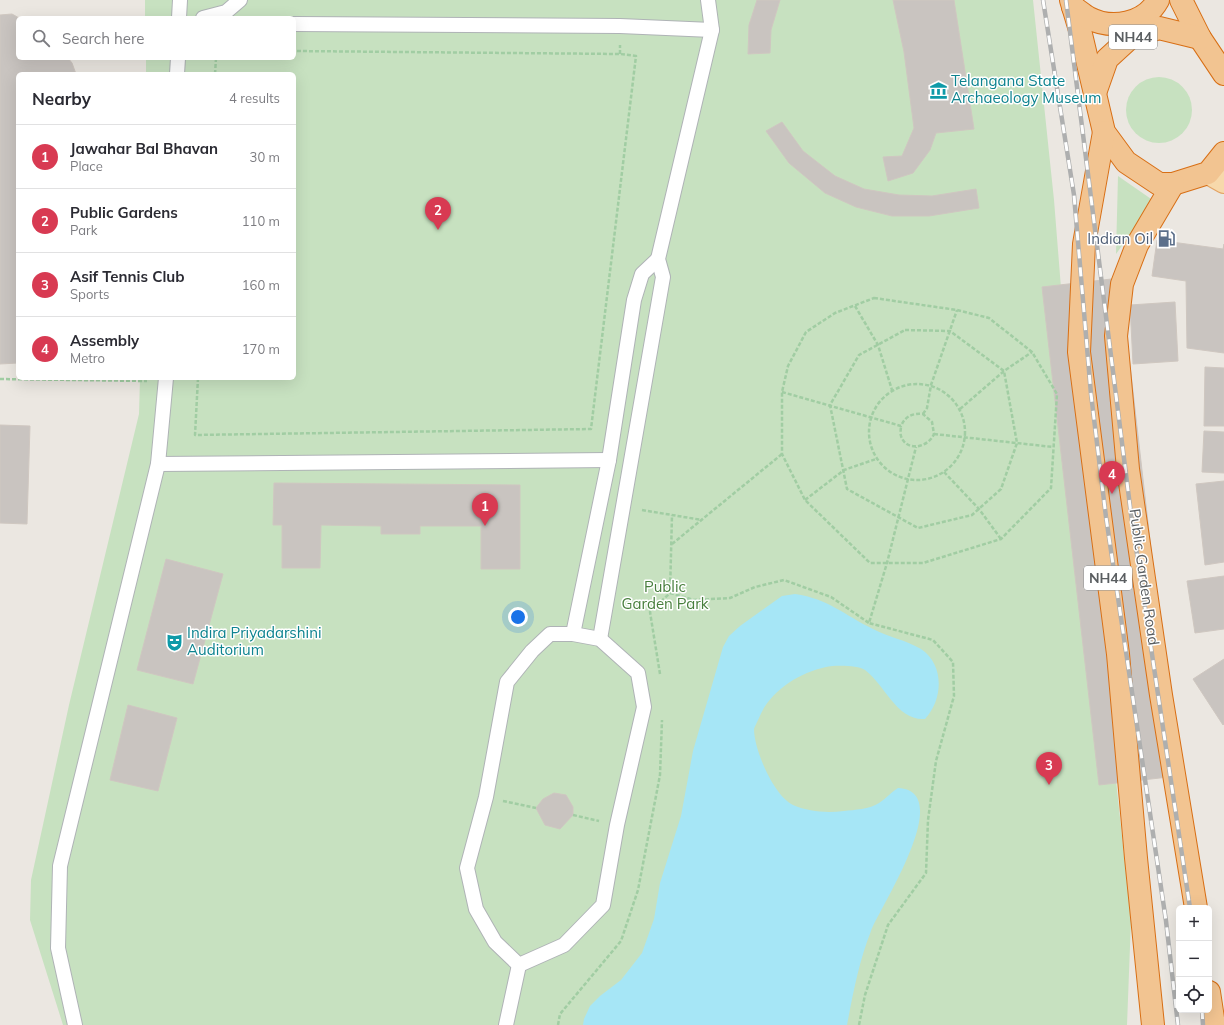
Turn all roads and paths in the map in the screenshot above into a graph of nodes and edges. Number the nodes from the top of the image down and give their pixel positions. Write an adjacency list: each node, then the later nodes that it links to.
1 (180, 0): 7 (lane)
2 (240, 0): 8 (lane)
3 (708, 0): 10 (lane)
4 (1158, 0): 6 (highway)
5 (1181, 0): 11 (highway)
6 (1072, 3): 18 (highway, NH44)
7 (179, 16)
8 (211, 16)
9 (296, 24): 10 (lane)
10 (712, 30): 23 (lane)
11 (1200, 38): 17 (highway); 18 (highway, NH44)
12 (296, 51): 33 (path)
13 (178, 60): 15 (lane)
14 (216, 60): 16 (path)
15 (177, 72)
16 (215, 72)
17 (1224, 74)
18 (1096, 92): 19 (highway, NH44)
19 (1104, 132): 22 (highway, NH44); 78 (highway, NH44)
20 (1224, 153): 21 (highway, NH44)
21 (1216, 177): 22 (highway, NH44)
22 (1173, 184): 72 (highway, Public Garden Road / NH44)
23 (658, 259): 49 (lane); 55 (lane)
24 (855, 306): 25 (path); 27 (path); 36 (path)
25 (957, 310): 26 (path); 28 (path)
26 (950, 331): 27 (path); 29 (path); 34 (path)
27 (878, 345): 35 (path); 37 (path)
28 (1032, 352): 29 (path); 46 (path)
29 (1004, 371): 38 (path); 44 (path)
30 (0, 379): 31 (path)
31 (16, 379)
32 (166, 380): 50 (lane)
33 (198, 380)
34 (931, 385): 35 (path); 38 (path); 39 (path)
35 (892, 390): 40 (path)
36 (782, 392): 37 (path); 47 (path)
37 (830, 405): 40 (path); 51 (path)
38 (960, 409): 43 (path)
39 (923, 414): 41 (path); 42 (path)
40 (870, 417): 41 (path); 48 (path)
41 (901, 426): 45 (path)
42 (934, 434): 43 (path); 45 (path)
43 (966, 437): 44 (path); 52 (path)
44 (1017, 443): 46 (path); 56 (path)
45 (916, 447): 53 (path)
46 (1053, 447): 60 (path)
47 (782, 454): 54 (path); 59 (path)
48 (876, 458): 51 (path); 53 (path)
49 (609, 460): 50 (lane); 66 (lane)
50 (158, 464): 75 (lane)
51 (844, 470): 54 (path); 58 (path)
52 (944, 472): 53 (path); 56 (path)
53 (907, 480): 58 (path)
54 (805, 500): 62 (path)
55 (622, 506): 57 (path); 67 (lane)
56 (979, 509): 58 (path); 60 (path)
57 (672, 515): 59 (path); 61 (path)
58 (899, 517): 62 (path)
59 (702, 520): 61 (path)
60 (1001, 539): 62 (path)
61 (671, 545): 63 (path)
62 (887, 563): 65 (path)
63 (670, 593): 64 (path); 65 (path)
64 (650, 612)
65 (869, 623): 77 (path)
66 (573, 634): 67 (lane); 68 (lane)
67 (600, 639): 71 (lane)
68 (486, 797): 69 (path); 73 (lane)
69 (536, 808)
70 (573, 815): 71 (path)
71 (617, 825): 73 (lane)
72 (1196, 905)
73 (519, 965): 76 (lane)
74 (1212, 1012): 79 (highway)
75 (75, 1025)
76 (506, 1025)
77 (859, 1025)
78 (1153, 1025)
79 (1214, 1025)

